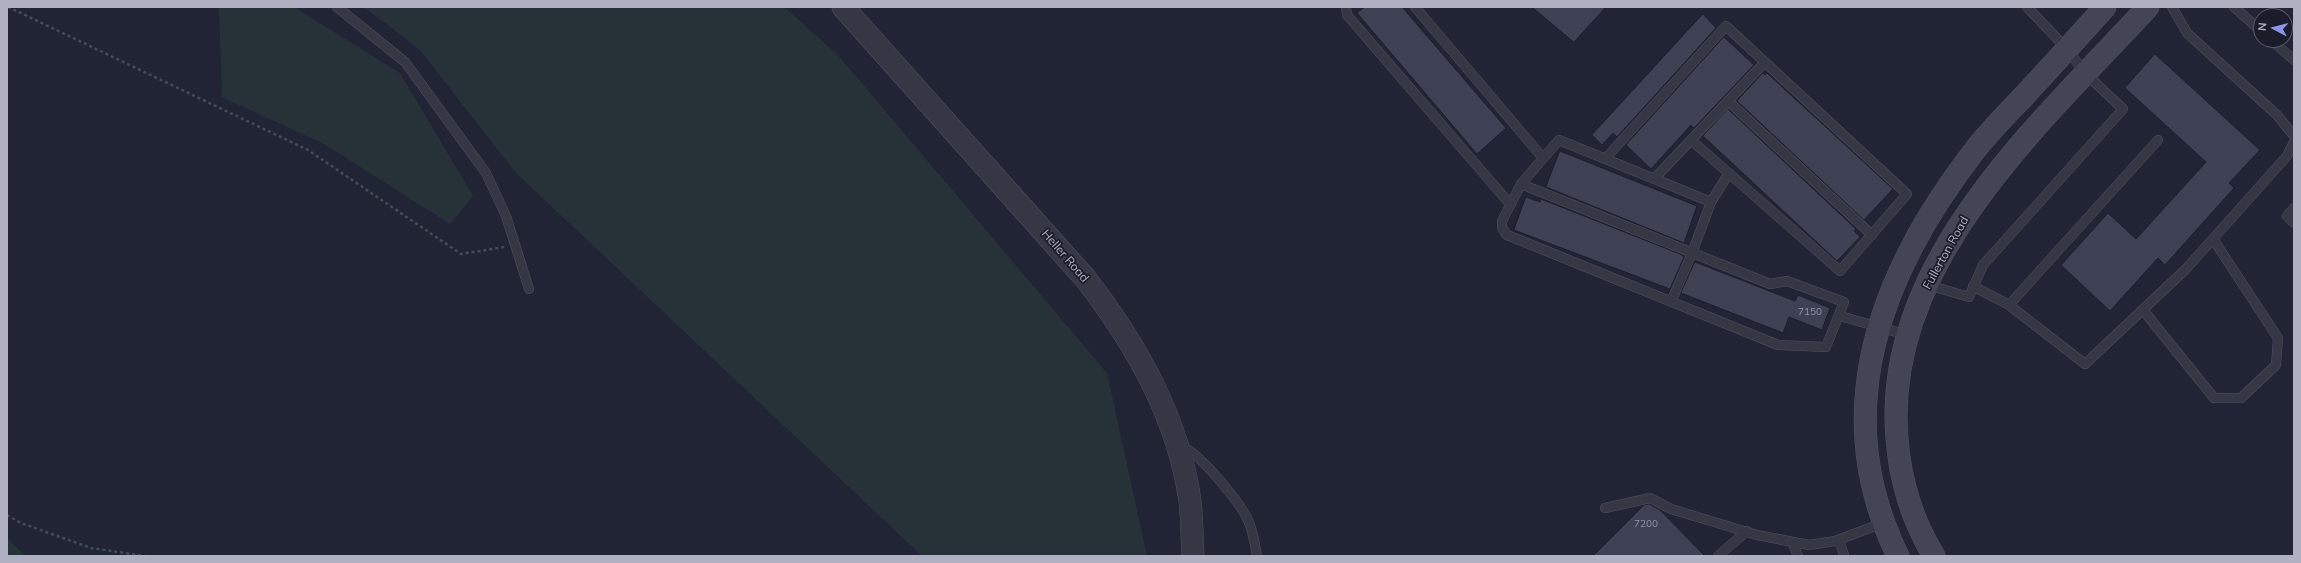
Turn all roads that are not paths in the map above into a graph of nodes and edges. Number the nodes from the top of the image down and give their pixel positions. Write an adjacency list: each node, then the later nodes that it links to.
1 (337, 7): 35 (lane)
2 (843, 7): 42 (street, Heller Road)
3 (1346, 7): 27 (lane)
4 (1415, 7): 21 (lane)
5 (2027, 7): 12 (lane)
6 (2106, 7): 12 (main road)
7 (2148, 7): 15 (main road, Fullerton Road)
8 (2172, 7): 17 (lane)
9 (2234, 7): 10 (lane)
10 (2253, 24)
11 (2280, 48): 13 (lane)
12 (2067, 49): 15 (lane); 40 (main road)
13 (2294, 60)
14 (1765, 62): 16 (lane); 22 (lane); 30 (lane)
15 (2086, 74): 33 (main road, Fullerton Road); 34 (lane)
16 (1728, 101): 18 (lane); 30 (lane)
17 (2294, 136)
18 (1691, 140): 23 (lane); 24 (lane)
19 (2158, 140): 37 (lane)
20 (2294, 142): 31 (lane)
21 (1543, 158): 22 (lane); 25 (lane)
22 (1605, 159): 24 (lane)
23 (1729, 173): 26 (lane); 30 (lane)
24 (1654, 179): 26 (lane)
25 (1520, 184): 27 (lane); 32 (lane)
26 (1711, 202): 32 (lane)
27 (1510, 204): 36 (lane)
28 (2294, 208): 29 (lane)
29 (2294, 223)
30 (1872, 235)
31 (2213, 239): 38 (lane); 38 (lane)
32 (1692, 253): 36 (lane); 39 (lane)
33 (1928, 285): 34 (lane); 41 (main road, Fullerton Road)
34 (1973, 286): 37 (lane)
35 (529, 289)
36 (1671, 302): 39 (lane)
37 (2009, 305): 38 (lane)
38 (2142, 310)
39 (1840, 316): 40 (lane)
40 (1878, 327): 41 (lane); 44 (main road)
41 (1907, 335): 54 (main road, Fullerton Road)
42 (1178, 446): 49 (street, Heller Road); 50 (lane)
43 (1605, 508): 45 (lane)
44 (1883, 523): 46 (lane); 53 (main road)
45 (1747, 532): 47 (lane); 51 (lane)
46 (1839, 540): 47 (lane); 48 (lane)
47 (1792, 542): 52 (lane)
48 (1844, 555)
49 (1193, 556)
50 (1257, 556)
51 (1718, 556)
52 (1798, 556)
53 (1898, 556)
54 (1934, 556)

